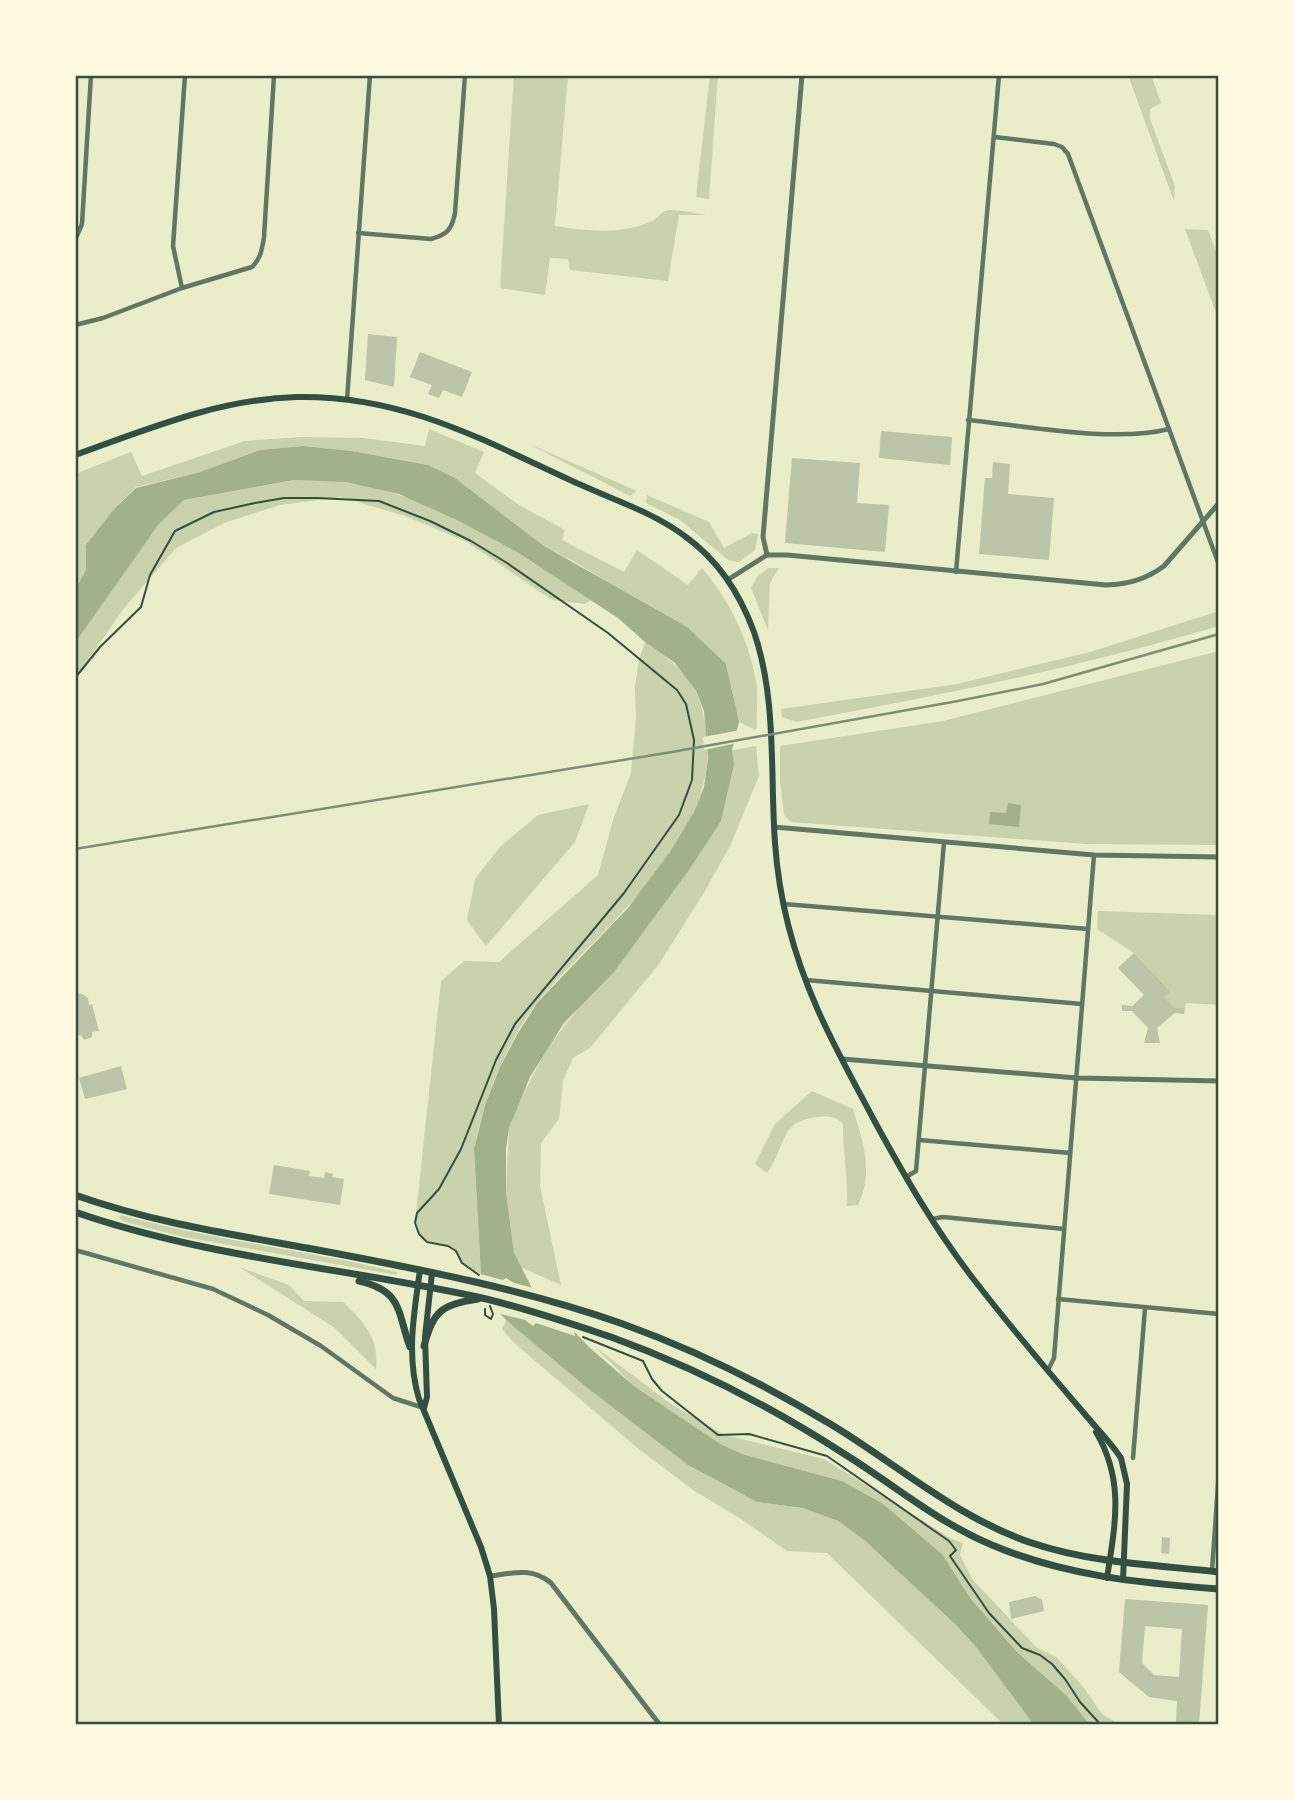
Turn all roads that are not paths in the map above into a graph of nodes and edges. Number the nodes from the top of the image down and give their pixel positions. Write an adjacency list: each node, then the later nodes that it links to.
1 (91, 75): 10 (street)
2 (185, 75): 11 (street)
3 (274, 75): 11 (street)
4 (370, 75): 9 (street)
5 (464, 75): 9 (street)
6 (802, 75): 19 (street)
7 (999, 75): 8 (street)
8 (995, 137): 14 (street); 15 (street)
9 (358, 233): 13 (street)
10 (75, 240)
11 (182, 288): 12 (street)
12 (75, 325)
13 (347, 400): 16 (main road); 22 (main road)
14 (968, 420): 15 (street); 21 (street)
15 (1170, 429): 18 (street)
16 (75, 455)
17 (1219, 503): 18 (street)
18 (1203, 521): 20 (street); 21 (street)
19 (767, 555): 21 (street); 22 (street)
20 (1219, 565)
21 (956, 572)
22 (729, 579): 23 (main road)
23 (774, 827): 24 (street); 27 (main road)
24 (944, 842): 25 (street); 28 (street)
25 (1094, 855): 26 (street); 29 (street)
26 (1219, 857)
27 (783, 904): 28 (street); 30 (main road)
28 (938, 916): 29 (street); 31 (street)
29 (1088, 929): 32 (street)
30 (805, 980): 31 (street); 33 (main road)
31 (932, 991): 32 (street); 34 (street)
32 (1082, 1004): 35 (street)
33 (842, 1059): 34 (street); 39 (main road)
34 (925, 1064): 35 (street); 37 (street)
35 (1077, 1078): 36 (street); 38 (street)
36 (1219, 1081)
37 (919, 1140): 38 (street); 39 (street)
38 (1070, 1153): 43 (street)
39 (905, 1177): 42 (main road)
40 (75, 1195): 45 (main road)
41 (75, 1212): 46 (main road)
42 (931, 1219): 43 (street); 56 (main road)
43 (1064, 1229): 51 (street)
44 (75, 1250): 57 (street)
45 (420, 1270): 47 (main road); 48 (main road)
46 (339, 1273): 48 (main road); 55 (main road)
47 (432, 1273): 49 (main road); 61 (main road)
48 (418, 1287): 49 (main road); 55 (main road)
49 (429, 1288): 50 (main road); 54 (main road)
50 (484, 1298): 54 (main road); 65 (main road)
51 (1058, 1299): 52 (street); 56 (street)
52 (1145, 1308): 53 (street); 59 (street)
53 (1219, 1314)
54 (424, 1346): 57 (main road)
55 (410, 1348): 57 (main road)
56 (1048, 1370): 58 (main road)
57 (424, 1408): 64 (main road)
58 (1086, 1416): 61 (main road); 62 (main road)
59 (1133, 1458)
60 (1219, 1471): 63 (street)
61 (1110, 1560): 62 (main road); 65 (main road)
62 (1124, 1562): 63 (main road); 66 (main road)
63 (1215, 1571)
64 (490, 1576): 68 (main road); 69 (street)
65 (1107, 1578): 66 (main road)
66 (1123, 1580): 67 (main road)
67 (1219, 1589)
68 (499, 1725)
69 (660, 1725)

